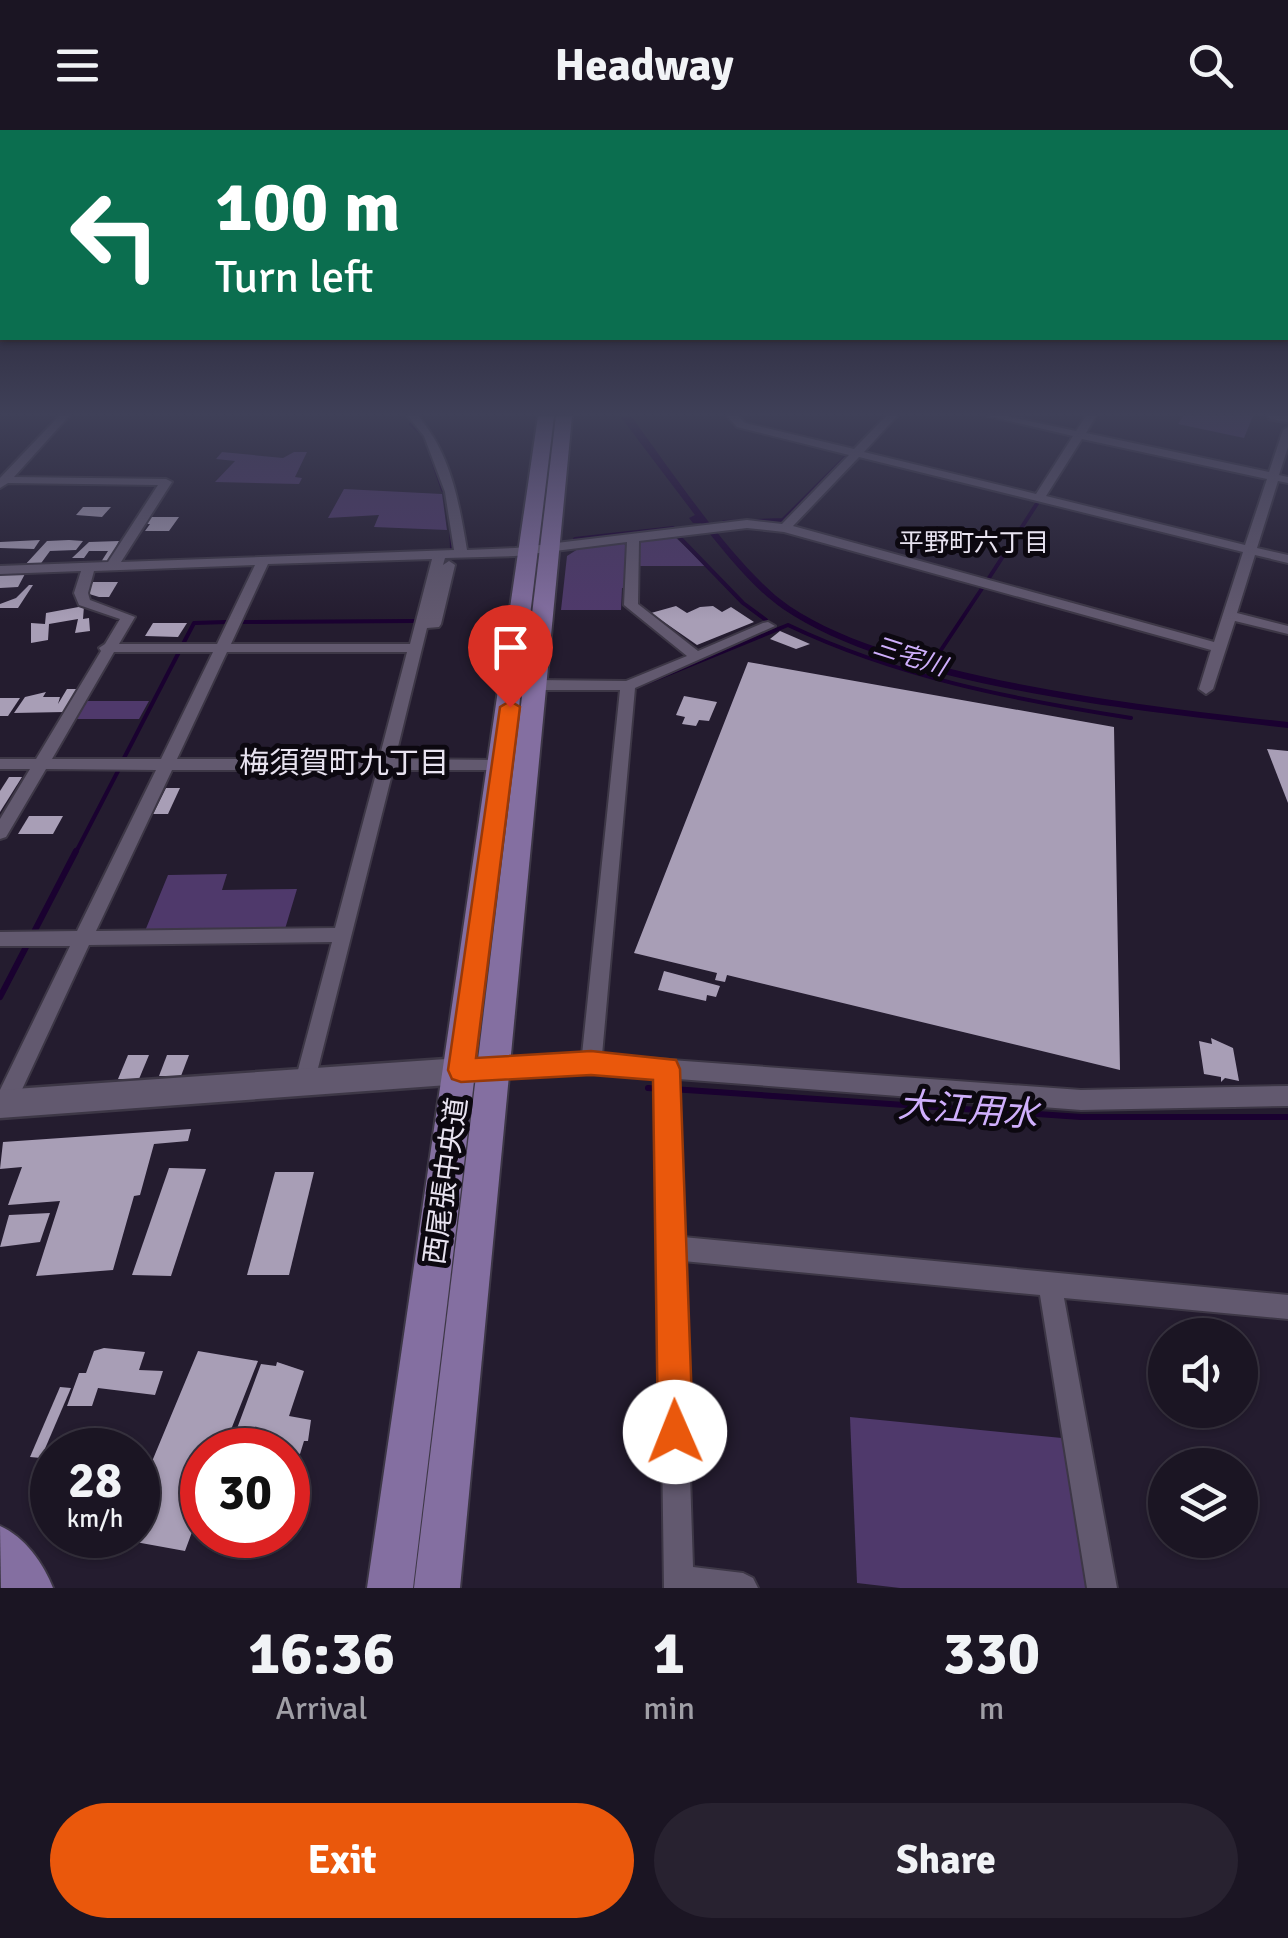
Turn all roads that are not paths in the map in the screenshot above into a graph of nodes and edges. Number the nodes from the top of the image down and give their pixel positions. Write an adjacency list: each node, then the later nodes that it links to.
1 (165, 484): 17 (street)
2 (448, 484): 14 (street)
3 (544, 484): 12 (main road, 西尾張中央道)
4 (553, 484): 12 (main road, 西尾張中央道)
5 (827, 484): 10 (street)
6 (982, 484): 9 (street)
7 (1049, 484): 9 (street)
8 (1271, 484): 13 (street)
9 (1040, 498): 13 (street)
10 (785, 528): 11 (street); 26 (street)
11 (633, 538): 12 (street); 27 (street)
12 (542, 549): 14 (street); 28 (main road, 西尾張中央道); 34 (main road, 西尾張中央道)
13 (1250, 549): 15 (street); 20 (street)
14 (450, 555): 16 (street); 25 (street)
15 (1288, 558)
16 (262, 564): 17 (street); 24 (street)
17 (111, 566): 18 (street)
18 (89, 567): 19 (street); 23 (street)
19 (0, 570)
20 (1229, 615): 22 (street); 26 (street)
21 (768, 626): 27 (street)
22 (1288, 630)
23 (106, 648): 24 (street); 35 (street)
24 (222, 648): 25 (street); 32 (street)
25 (415, 648): 33 (street)
26 (1218, 648): 30 (street)
27 (696, 655): 29 (street)
28 (536, 685): 29 (street); 41 (main road, 西尾張中央道)
29 (628, 686): 40 (street)
30 (1206, 689)
31 (0, 764): 35 (street)
32 (166, 765): 33 (street); 35 (street); 38 (street)
33 (386, 765): 34 (street); 37 (street)
34 (502, 765): 41 (main road, 西尾張中央道)
35 (41, 766): 36 (street)
36 (0, 833)
37 (343, 935): 38 (street); 43 (street)
38 (84, 938): 39 (street); 45 (street)
39 (0, 939)
40 (591, 1063): 41 (street); 42 (street)
41 (476, 1070): 43 (street); 52 (main road, 西尾張中央道); 53 (main road, 西尾張中央道)
42 (667, 1082): 44 (street); 46 (street)
43 (305, 1085): 45 (street)
44 (1288, 1096)
45 (2, 1104)
46 (671, 1248): 47 (street); 50 (street)
47 (1050, 1285): 48 (street); 55 (street)
48 (1288, 1307)
49 (0, 1550): 51 (main road)
50 (679, 1584): 54 (street)
51 (30, 1588)
52 (390, 1588)
53 (437, 1588)
54 (744, 1588)
55 (1102, 1588)

